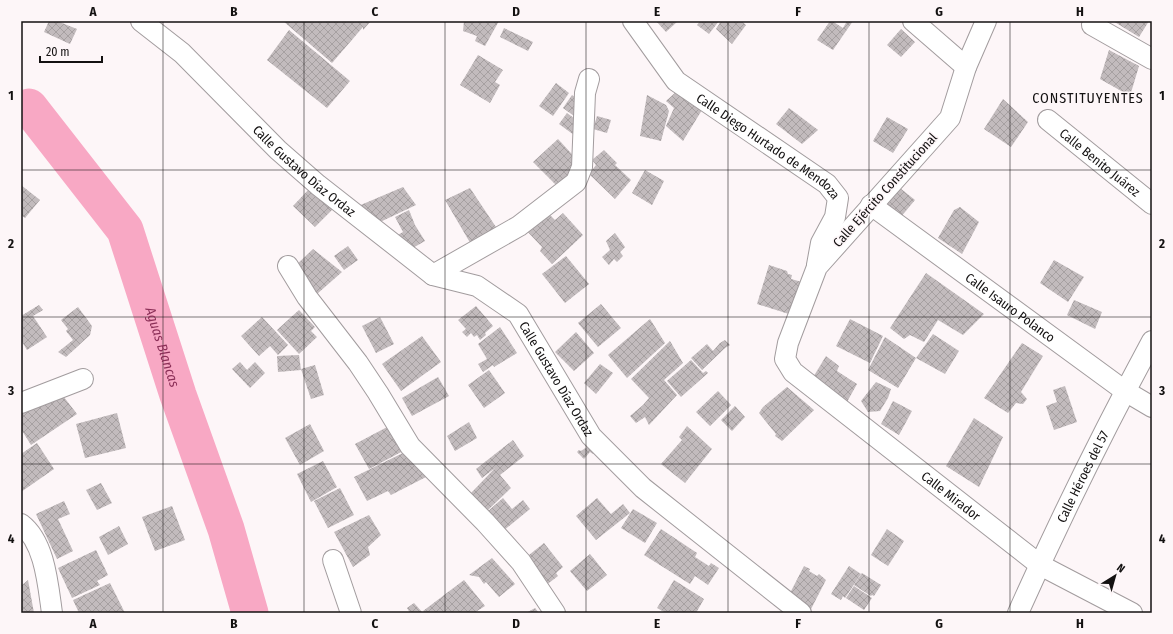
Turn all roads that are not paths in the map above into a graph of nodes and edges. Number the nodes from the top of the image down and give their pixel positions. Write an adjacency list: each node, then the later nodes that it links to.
1 (142, 21): 14 (street, Calle Gustavo Díaz Ordaz)
2 (633, 21): 13 (street, Calle Diego Hurtado de Mendoza)
3 (913, 21): 7 (street)
4 (986, 21): 7 (street, Calle Ejército Constitucional)
5 (1092, 25): 6 (street)
6 (1152, 59)
7 (966, 67): 11 (street, Calle Ejército Constitucional)
8 (589, 79): 14 (street)
9 (1048, 120): 10 (street, Calle Benito Juárez)
10 (1152, 204)
11 (871, 205): 13 (street, Calle Ejército Constitucional); 18 (street, Calle Isauro Polanco)
12 (288, 266): 26 (street)
13 (817, 266): 16 (street, Calle Ejército Constitucional)
14 (433, 275): 27 (street, Calle Gustavo Díaz Ordaz)
15 (1152, 341): 18 (street, Calle Héroes del 57)
16 (785, 359): 23 (street, Calle Mirador)
17 (83, 379): 19 (street)
18 (1125, 391): 20 (street, Calle Isauro Polanco); 23 (street, Calle Héroes del 57)
19 (21, 403)
20 (1152, 407)
21 (21, 524): 24 (street)
22 (333, 560): 25 (street)
23 (1040, 565): 28 (street, Calle Héroes del 57); 29 (street, Calle Mirador)
24 (52, 613)
25 (351, 613)
26 (555, 613)
27 (801, 613)
28 (1018, 613)
29 (1132, 613)

